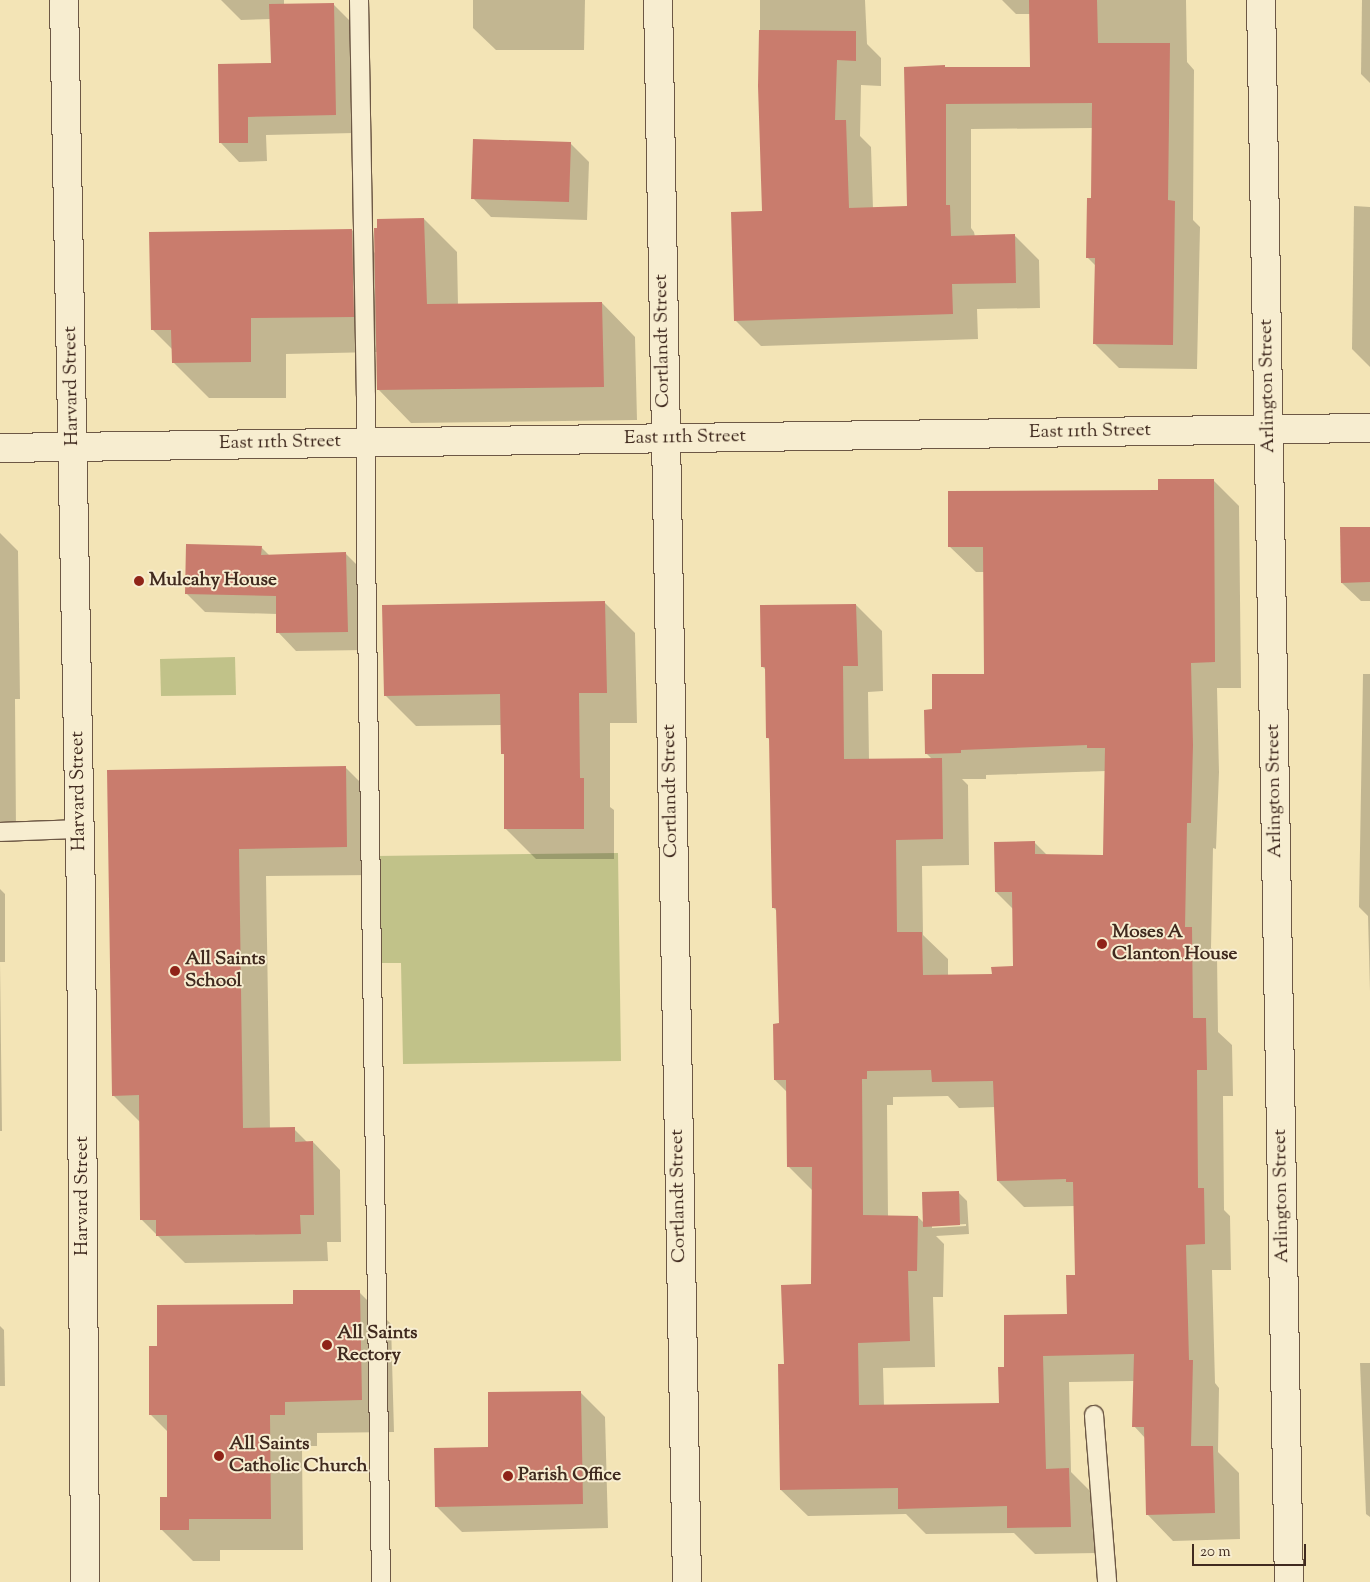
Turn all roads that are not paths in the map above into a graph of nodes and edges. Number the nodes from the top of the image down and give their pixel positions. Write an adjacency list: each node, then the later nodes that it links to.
1 (64, 0): 9 (street, Harvard Street)
2 (359, 0): 8 (lane)
3 (658, 0): 7 (street, Cortlandt Street)
4 (1261, 0): 6 (street, Arlington Street)
5 (1370, 428): 6 (street, East 11th Street)
6 (1269, 430): 7 (street, East 11th Street); 18 (street, Arlington Street)
7 (665, 438): 8 (street, East 11th Street); 16 (street, Cortlandt Street)
8 (367, 442): 9 (street, East 11th Street); 15 (lane)
9 (73, 445): 10 (street, East 11th Street); 11 (street, Harvard Street)
10 (0, 448)
11 (80, 829): 12 (lane); 14 (street, Harvard Street)
12 (0, 832)
13 (1094, 1416): 17 (lane)
14 (85, 1582)
15 (381, 1582)
16 (687, 1582)
17 (1107, 1582)
18 (1289, 1582)

